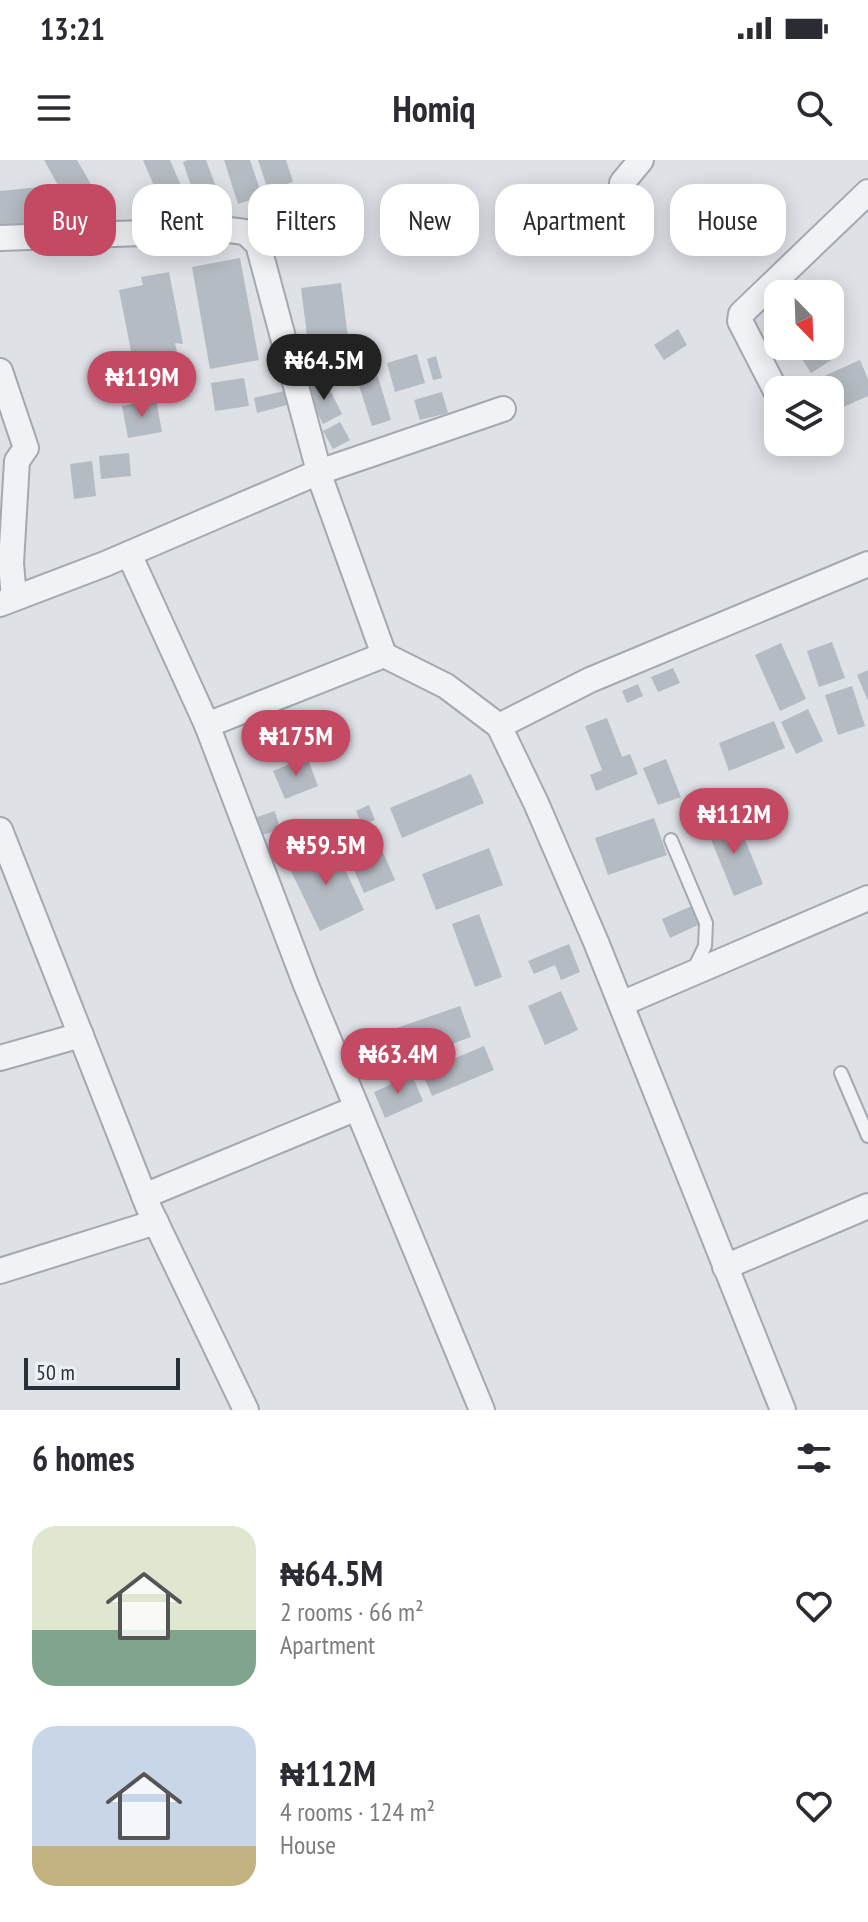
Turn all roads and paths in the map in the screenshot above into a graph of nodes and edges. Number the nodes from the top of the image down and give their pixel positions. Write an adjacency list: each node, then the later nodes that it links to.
1 (641, 160): 2 (street)
2 (622, 183)
3 (868, 192): 6 (street)
4 (0, 238): 8 (street)
5 (0, 371): 11 (street)
6 (768, 376)
7 (503, 409): 8 (street)
8 (319, 472): 9 (street); 12 (street)
9 (129, 554): 11 (street); 13 (street)
10 (868, 564): 14 (street)
11 (7, 601)
12 (384, 655): 13 (street); 14 (street)
13 (207, 725): 23 (street)
14 (499, 726): 19 (street)
15 (0, 830): 20 (street)
16 (671, 840): 18 (lane)
17 (868, 898): 18 (street)
18 (691, 975): 19 (street)
19 (621, 1004): 28 (street)
20 (81, 1035): 21 (street); 25 (street)
21 (0, 1058)
22 (841, 1073): 24 (lane)
23 (357, 1108): 25 (street); 31 (street)
24 (868, 1136)
25 (144, 1196): 27 (street)
26 (868, 1206): 28 (street)
27 (156, 1222): 29 (street); 30 (street)
28 (725, 1267): 32 (street)
29 (0, 1271)
30 (246, 1410)
31 (482, 1410)
32 (783, 1410)

